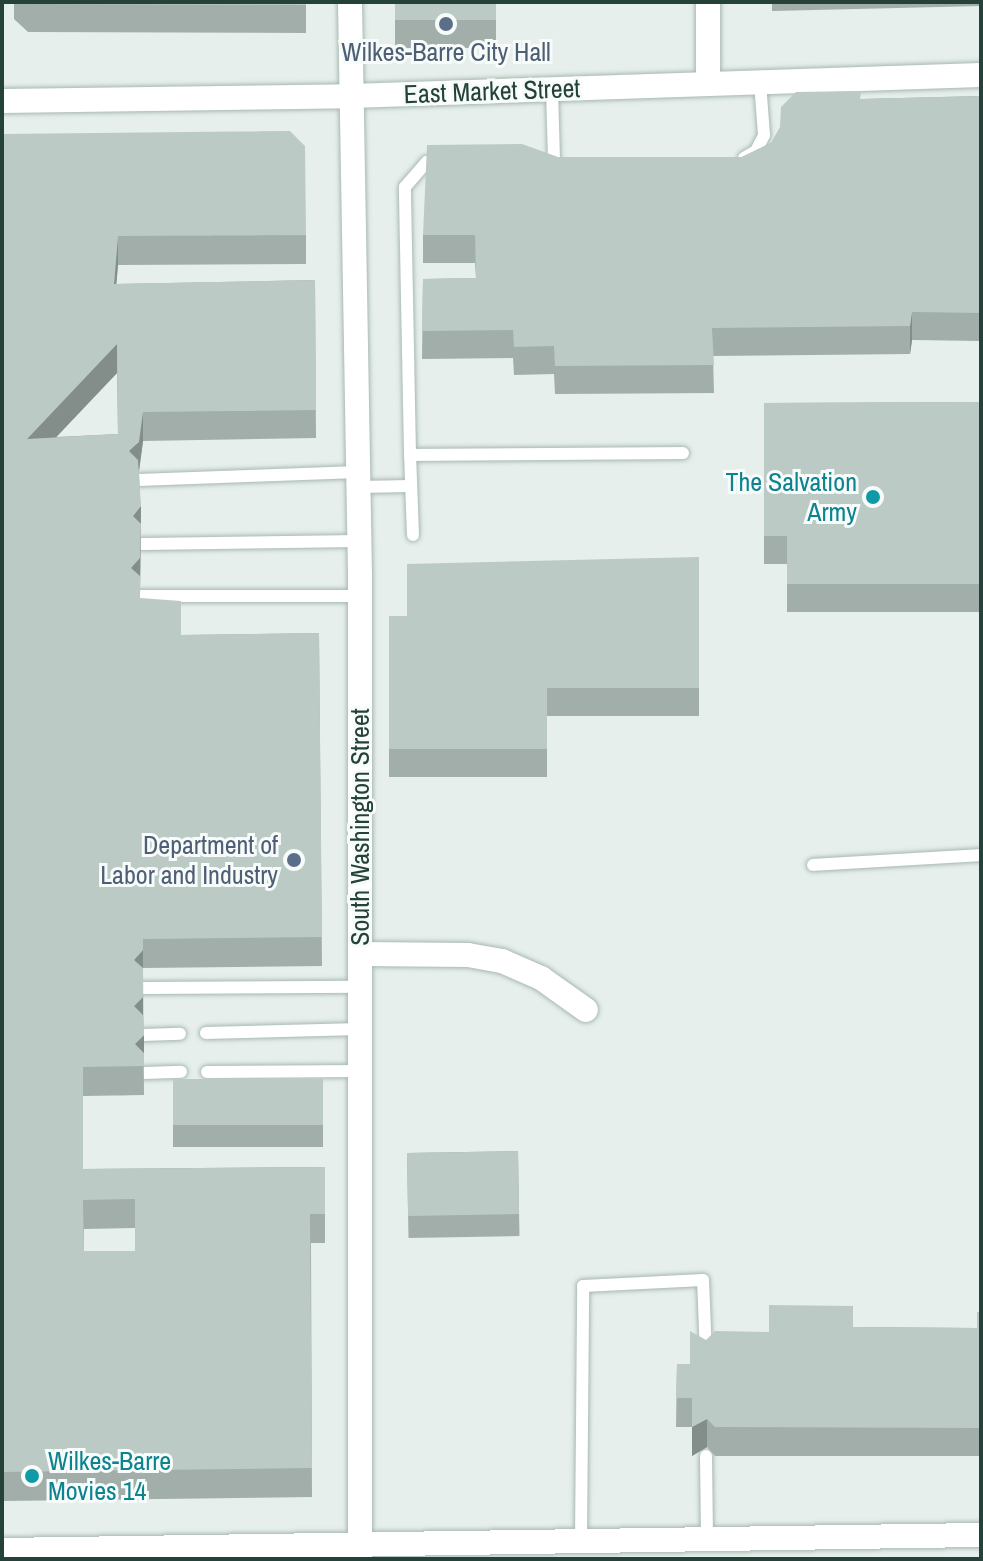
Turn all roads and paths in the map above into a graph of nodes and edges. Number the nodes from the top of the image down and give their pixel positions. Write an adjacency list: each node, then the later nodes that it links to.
1 (350, 2): 7 (street, South Washington Street)
2 (708, 2): 5 (street)
3 (981, 75): 4 (street, East Market Street)
4 (760, 82): 5 (street, East Market Street); 13 (lane)
5 (708, 84): 6 (street, East Market Street)
6 (552, 89): 7 (street, East Market Street); 10 (lane)
7 (351, 96): 8 (street, East Market Street); 17 (street, South Washington Street)
8 (2, 101)
9 (539, 161): 10 (lane)
10 (554, 161): 11 (lane)
11 (569, 161)
12 (459, 162): 15 (lane)
13 (733, 164)
14 (683, 453): 15 (lane)
15 (410, 455): 18 (lane)
16 (138, 480): 17 (lane)
17 (358, 480): 18 (lane); 20 (street, South Washington Street)
18 (411, 486): 19 (lane)
19 (413, 535)
20 (359, 541): 21 (lane); 23 (street, South Washington Street)
21 (142, 544)
22 (140, 596): 23 (lane)
23 (360, 596): 26 (street, South Washington Street)
24 (981, 855): 25 (lane)
25 (813, 865)
26 (360, 954): 27 (street, South Washington Street); 29 (street)
27 (360, 987): 28 (lane); 30 (street, South Washington Street)
28 (143, 988)
29 (586, 1010)
30 (360, 1029): 31 (lane); 34 (street, South Washington Street)
31 (206, 1033)
32 (180, 1034): 33 (lane)
33 (143, 1035)
34 (360, 1071): 36 (lane); 44 (street, South Washington Street)
35 (181, 1072): 37 (lane)
36 (207, 1072)
37 (144, 1073)
38 (706, 1359): 42 (lane)
39 (706, 1456): 41 (lane)
40 (981, 1535): 41 (street)
41 (707, 1538): 42 (street)
42 (581, 1540): 44 (street)
43 (2, 1550): 44 (street)
44 (360, 1551)

